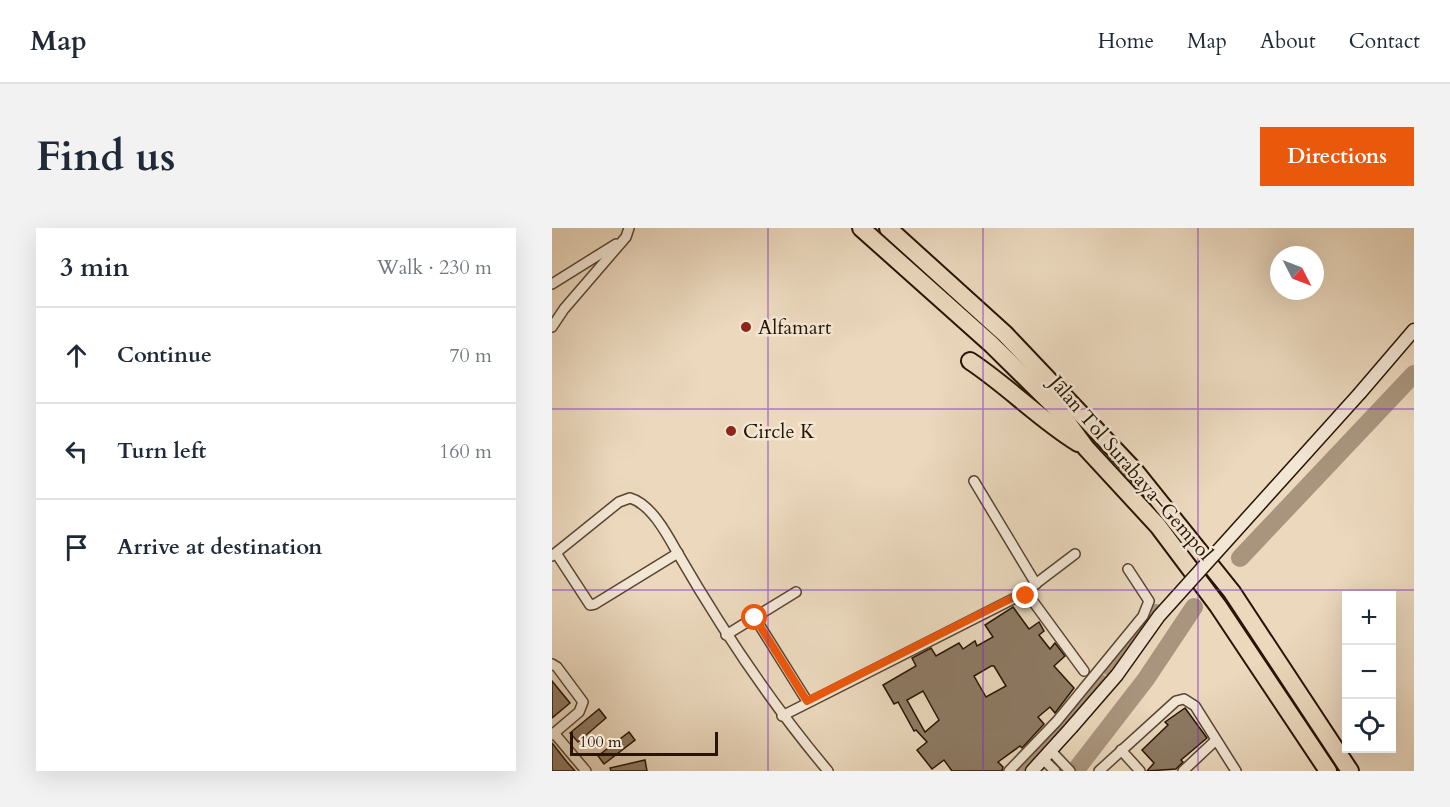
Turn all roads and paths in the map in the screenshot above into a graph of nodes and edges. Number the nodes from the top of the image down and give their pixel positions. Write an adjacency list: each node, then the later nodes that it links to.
1 (861, 228): 8 (highway, Jalan Tol Surabaya–Gempol)
2 (888, 228): 41 (highway, Jalan Tol Surabaya–Gempol)
3 (628, 233): 4 (street); 5 (street)
4 (552, 284)
5 (552, 327)
6 (1414, 330): 25 (street, bridge)
7 (970, 361): 8 (highway)
8 (1086, 448): 40 (highway, Jalan Tol Surabaya–Gempol)
9 (974, 481): 14 (street)
10 (678, 552): 12 (street); 12 (street); 18 (street)
11 (1075, 554): 14 (street)
12 (554, 555)
13 (1128, 569): 21 (street)
14 (1036, 584): 16 (street)
15 (796, 592): 17 (street)
16 (1021, 595): 20 (street); 23 (street)
17 (755, 618): 18 (street); 23 (street)
18 (726, 635): 24 (street)
19 (552, 664): 26 (street)
20 (1084, 670): 21 (street); 22 (street)
21 (1097, 674): 22 (street)
22 (1085, 686): 25 (street)
23 (807, 701): 24 (street)
24 (782, 716): 31 (street)
25 (1064, 727): 28 (street)
26 (553, 734): 30 (street)
27 (1216, 740): 29 (street); 38 (street); 39 (street)
28 (1049, 748): 32 (street); 33 (street); 34 (street); 35 (street)
29 (1121, 750): 36 (street); 37 (street)
30 (586, 771)
31 (828, 771)
32 (1009, 771)
33 (1032, 771)
34 (1055, 771)
35 (1070, 771)
36 (1099, 771)
37 (1140, 771)
38 (1183, 771)
39 (1236, 771)
40 (1328, 771)
41 (1350, 771)

